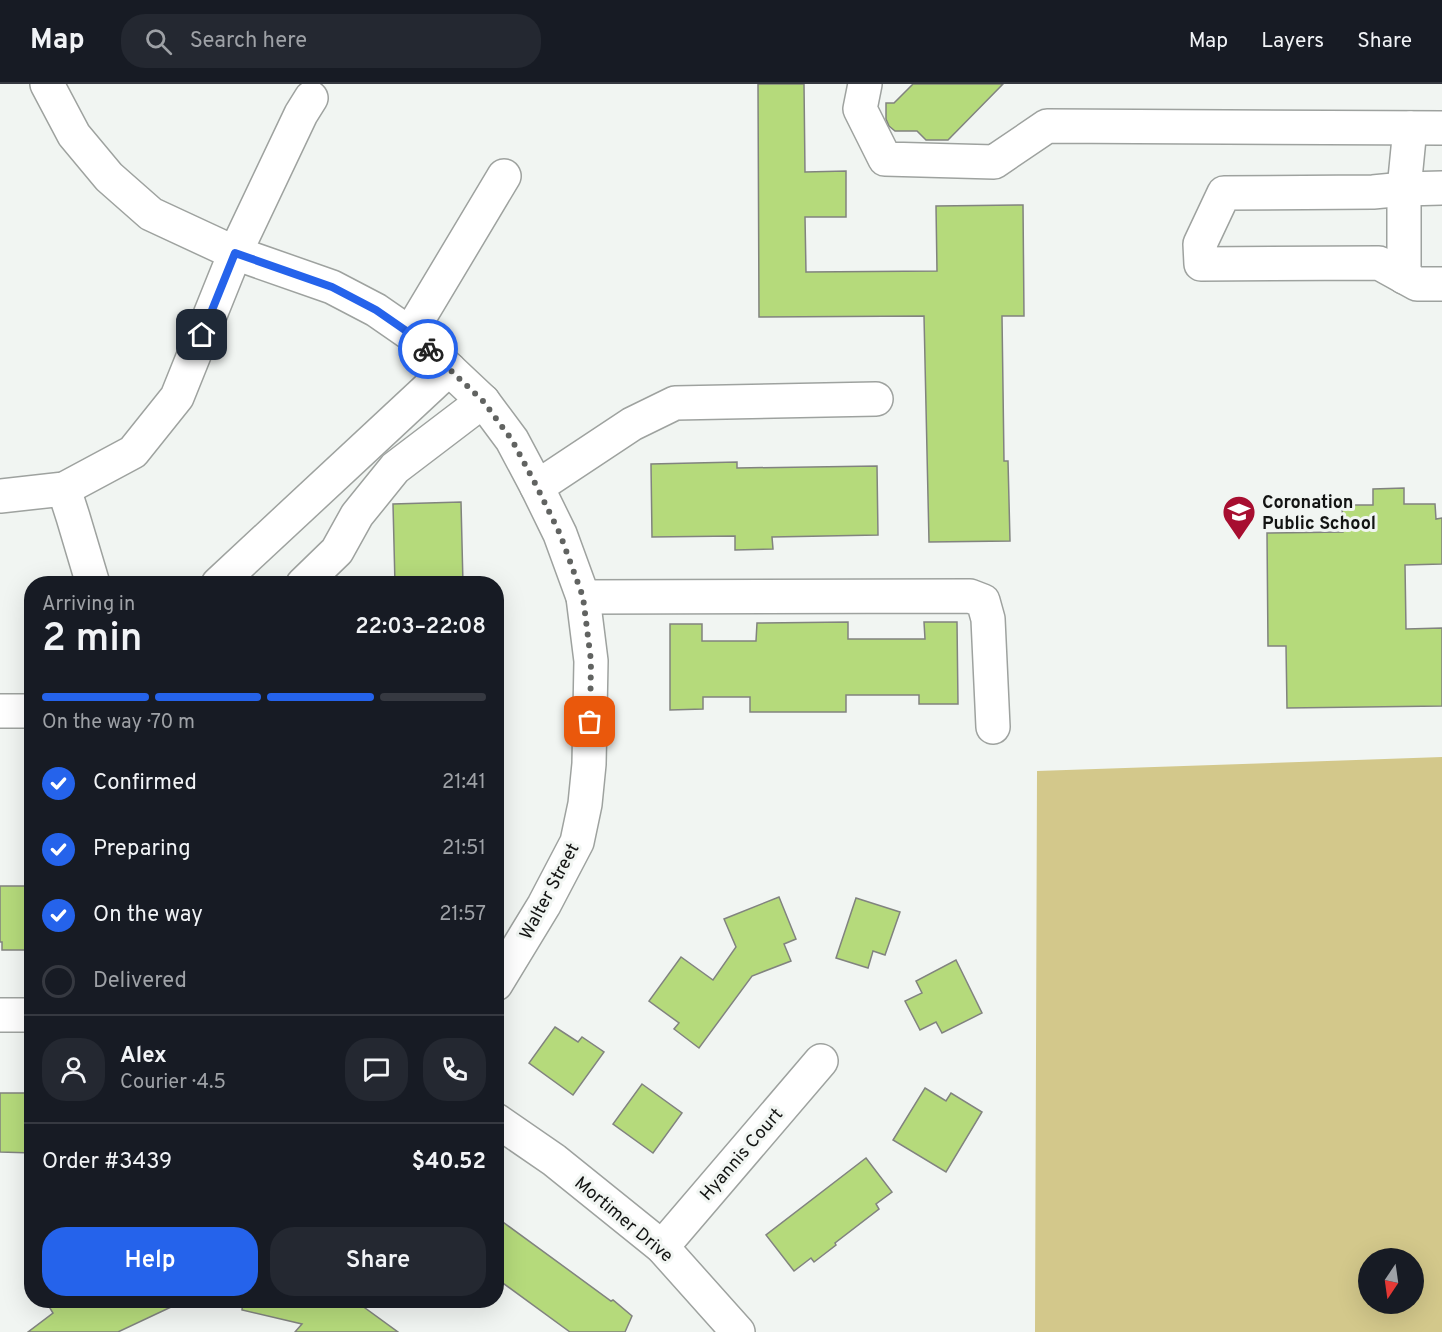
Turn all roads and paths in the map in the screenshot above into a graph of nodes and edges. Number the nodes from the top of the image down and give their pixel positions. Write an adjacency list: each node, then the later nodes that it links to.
1 (47, 84): 9 (street, Walter Street)
2 (865, 84): 4 (street)
3 (311, 98): 9 (street)
4 (1410, 128): 5 (street); 8 (street)
5 (1442, 128)
6 (504, 176): 12 (street)
7 (1442, 188): 8 (street)
8 (1404, 189): 10 (street); 10 (street)
9 (235, 253): 12 (street, Walter Street); 17 (street)
10 (1404, 277): 11 (street)
11 (1442, 284)
12 (410, 333): 13 (street, Walter Street)
13 (449, 369): 15 (street, Walter Street); 20 (street)
14 (876, 399): 16 (street)
15 (483, 401): 16 (street, Walter Street); 21 (street)
16 (537, 487): 22 (street, Walter Street)
17 (64, 489): 18 (street); 19 (street)
18 (0, 496)
19 (91, 576)
20 (227, 576)
21 (311, 576)
22 (583, 597): 25 (street); 26 (street, Walter Street)
23 (0, 711): 24 (street)
24 (24, 711)
25 (993, 727)
26 (504, 971)
27 (0, 1015): 28 (street)
28 (24, 1015)
29 (821, 1061): 31 (street, Hyannis Court)
30 (504, 1126): 31 (street, Mortimer Drive)
31 (662, 1246): 32 (street, Mortimer Drive)
32 (738, 1332)

